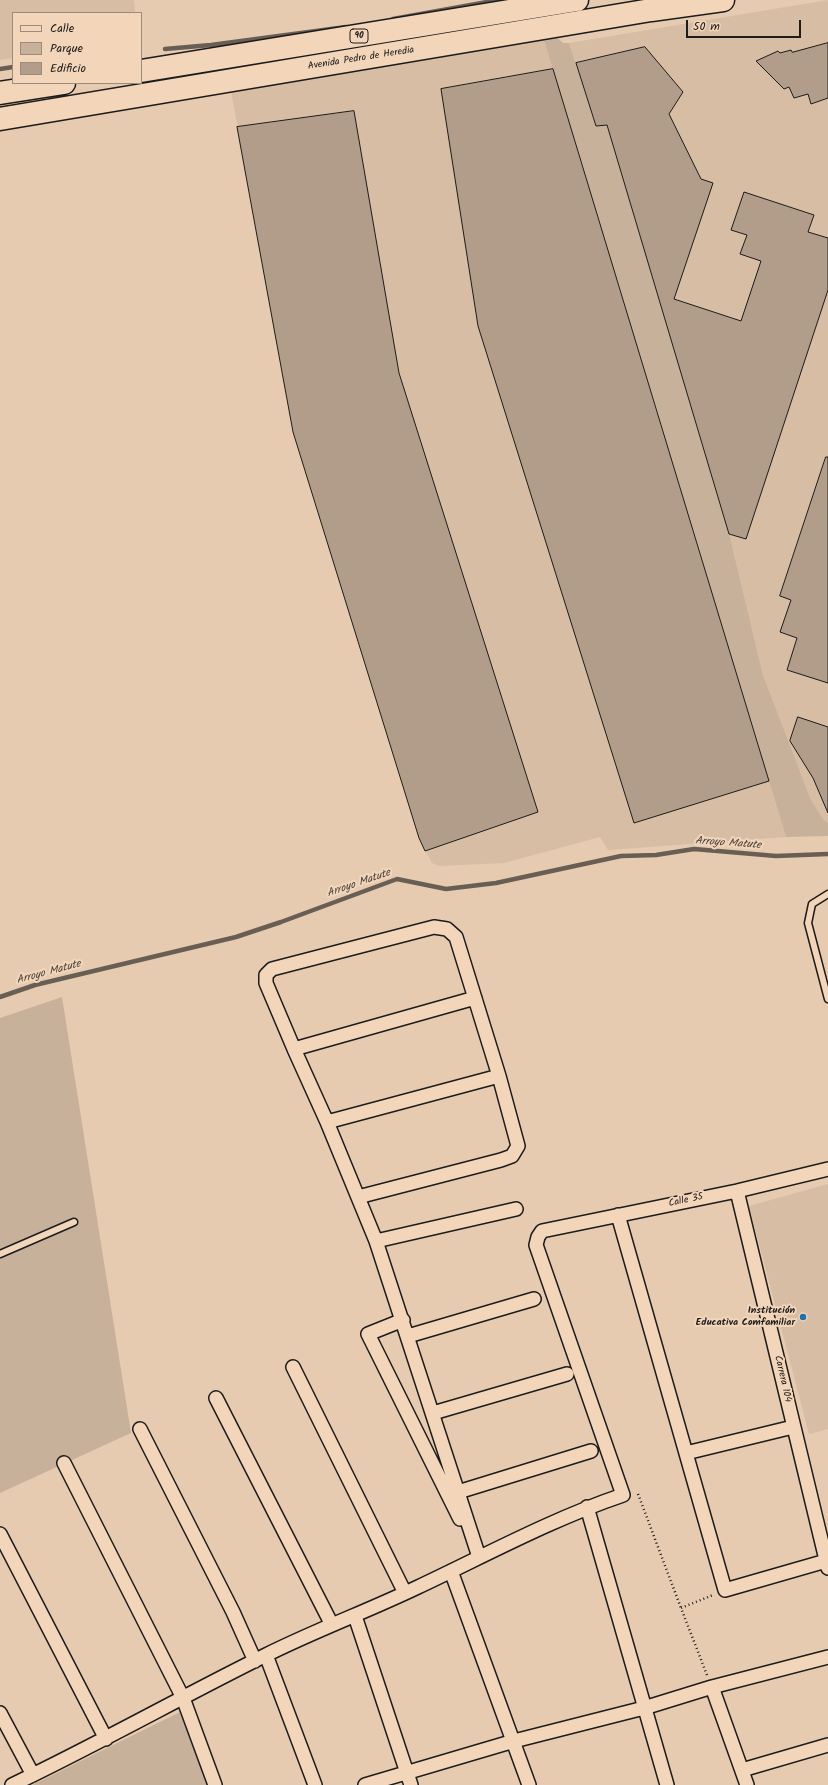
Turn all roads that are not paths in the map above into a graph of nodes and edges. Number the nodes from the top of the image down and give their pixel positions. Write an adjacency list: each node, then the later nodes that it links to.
1 (576, 0): 3 (highway, 90)
2 (722, 0): 6 (highway, Avenida Pedro de Heredia / 90)
3 (142, 71)
4 (58, 84): 5 (highway)
5 (0, 93)
6 (0, 119)
7 (828, 894): 9 (lane)
8 (475, 998): 10 (street); 10 (street); 11 (street)
9 (828, 999)
10 (294, 1049): 12 (street)
11 (499, 1076): 12 (street); 15 (street)
12 (327, 1122): 15 (street)
13 (828, 1169): 14 (street, Calle 35)
14 (737, 1191): 17 (street, Calle 35); 28 (street, Carrera 104)
15 (358, 1197): 19 (street)
16 (516, 1209): 19 (street)
17 (618, 1215): 31 (street); 34 (street, Calle 35)
18 (74, 1222): 20 (lane)
19 (376, 1241): 22 (street)
20 (0, 1254)
21 (534, 1299): 23 (street)
22 (403, 1320): 23 (street); 36 (street)
23 (408, 1336): 27 (street)
24 (293, 1367): 39 (street)
25 (567, 1374): 27 (street)
26 (216, 1398): 41 (street)
27 (433, 1413): 33 (street)
28 (794, 1427): 31 (street); 37 (street, Carrera 104)
29 (140, 1429): 43 (street)
30 (591, 1451): 33 (street)
31 (686, 1453): 37 (street)
32 (64, 1463): 45 (street)
33 (458, 1492): 36 (street)
34 (587, 1507): 36 (street); 46 (street)
35 (0, 1534): 48 (street)
36 (479, 1557): 38 (street)
37 (827, 1564)
38 (451, 1571): 39 (street); 49 (street)
39 (405, 1593): 40 (street)
40 (355, 1616): 41 (street); 53 (street)
41 (332, 1625): 43 (street)
42 (828, 1657): 44 (street)
43 (261, 1658): 45 (street); 56 (street)
44 (712, 1687): 46 (street); 51 (street)
45 (183, 1698): 48 (street); 55 (street)
46 (644, 1708): 49 (street); 59 (street)
47 (0, 1713): 52 (street)
48 (106, 1738): 52 (street)
49 (514, 1741): 53 (street); 58 (street)
50 (828, 1745): 51 (street)
51 (742, 1770): 60 (street)
52 (33, 1775): 54 (street)
53 (409, 1779): 57 (street)
54 (12, 1785)
55 (215, 1785)
56 (315, 1785)
57 (365, 1785)
58 (529, 1785)
59 (667, 1785)
60 (747, 1785)

